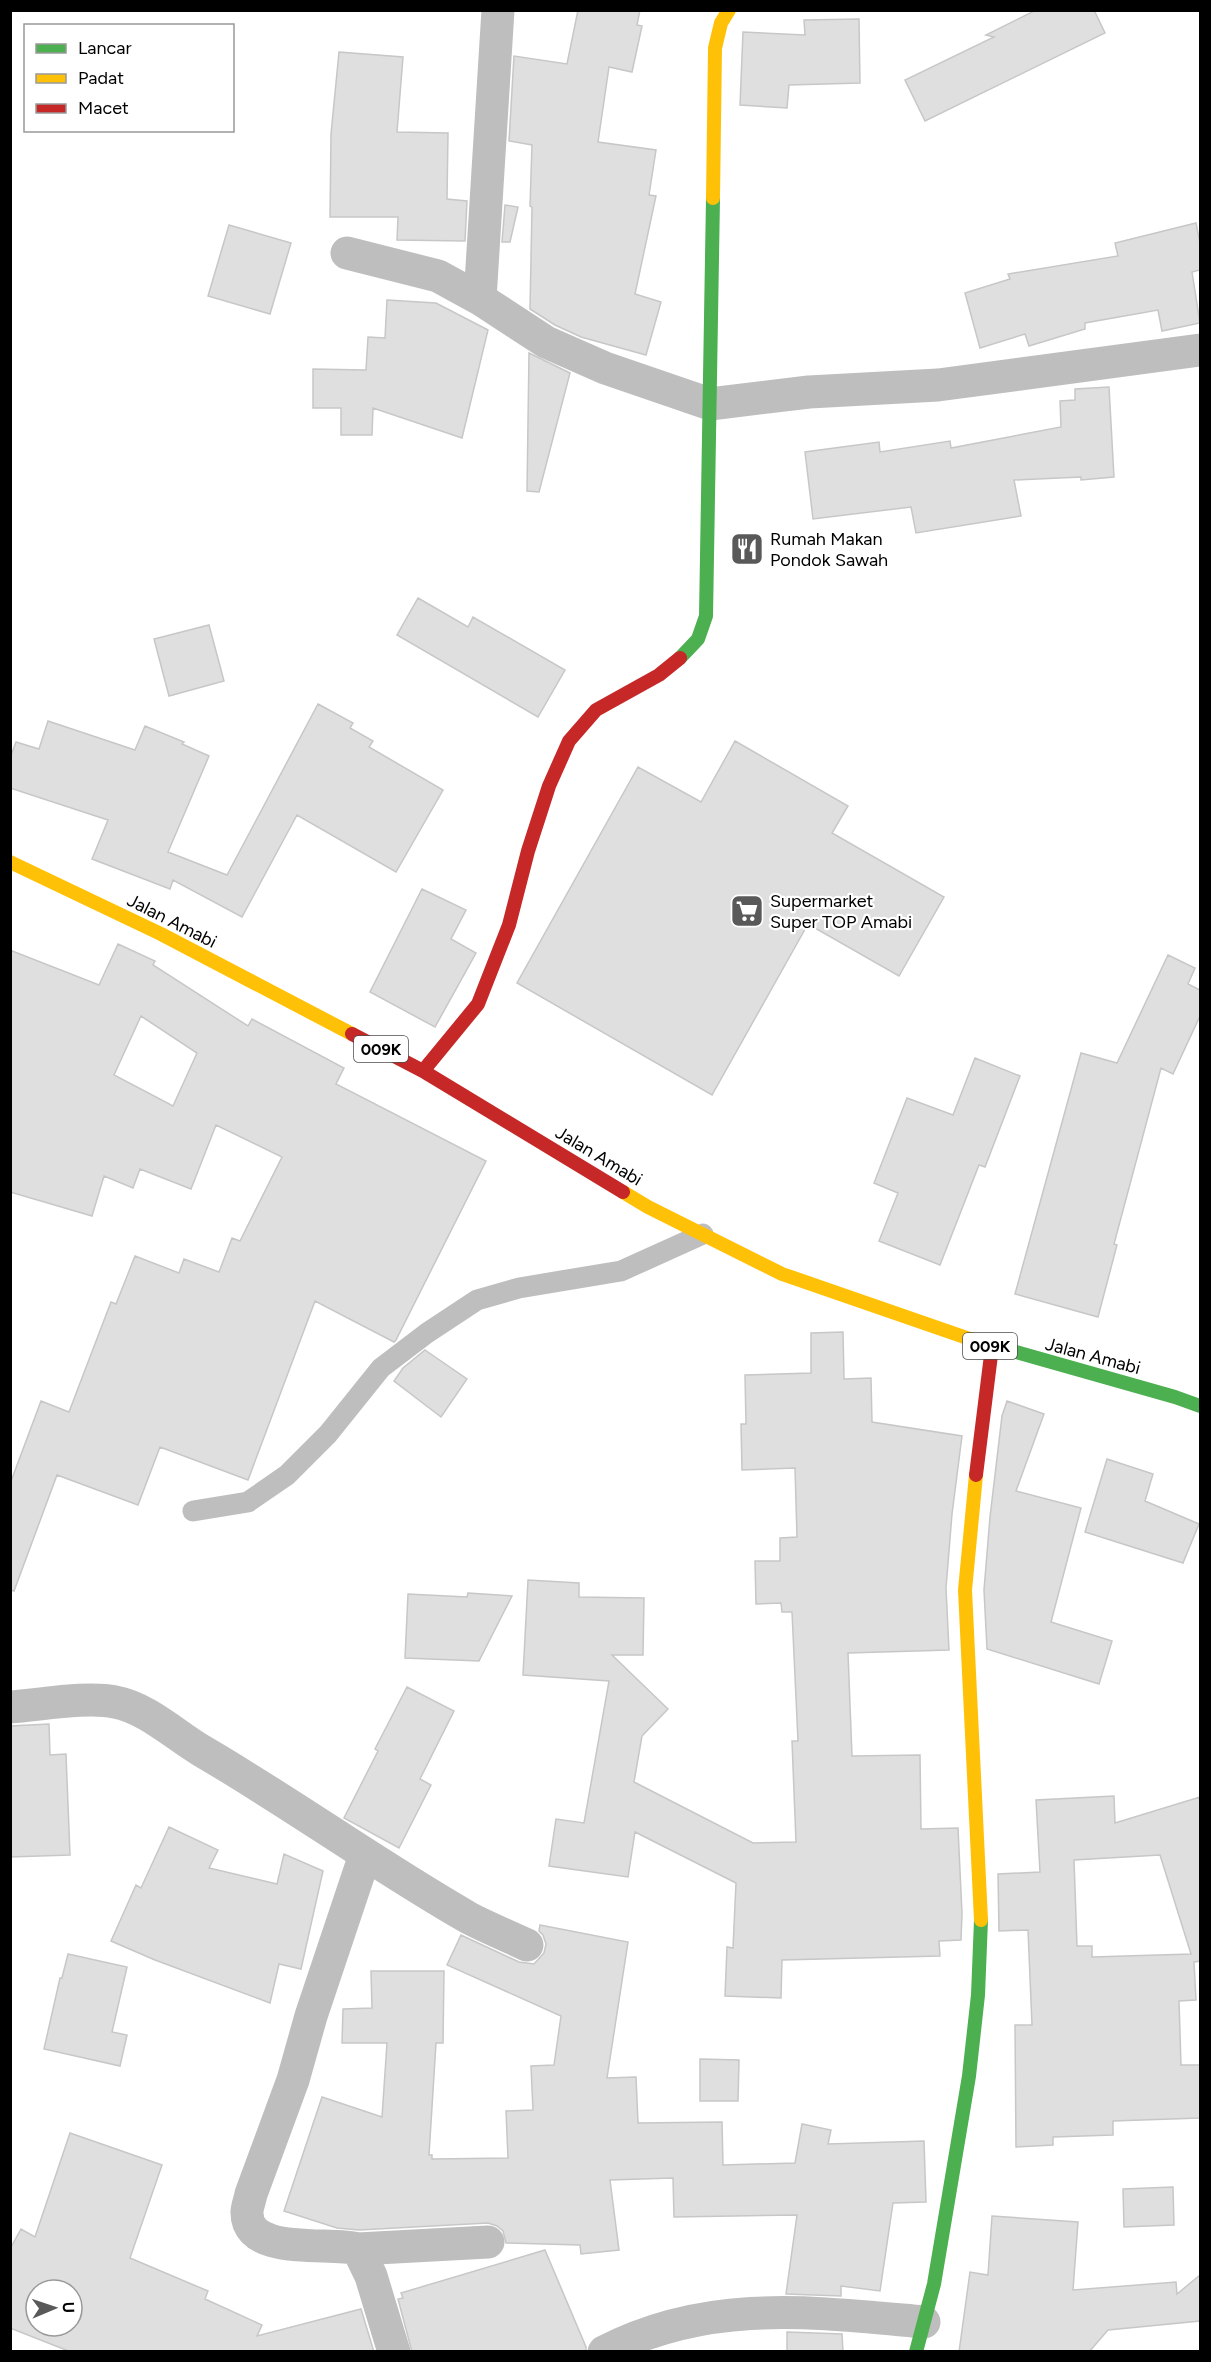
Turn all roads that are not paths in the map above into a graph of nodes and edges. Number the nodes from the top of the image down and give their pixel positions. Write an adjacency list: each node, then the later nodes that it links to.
1 (498, 10): 4 (street)
2 (729, 10): 6 (street)
3 (347, 253): 4 (street)
4 (480, 299): 6 (street)
5 (1200, 350): 6 (street)
6 (710, 404): 8 (street)
7 (10, 862): 8 (street, Jalan Amabi / 009K)
8 (423, 1071): 9 (street, Jalan Amabi / 009K)
9 (703, 1234): 10 (street, Jalan Amabi / 009K); 12 (lane)
10 (992, 1347): 11 (street, Jalan Amabi / 009K); 18 (street)
11 (1200, 1406)
12 (194, 1511)
13 (10, 1707): 14 (street)
14 (364, 1855): 15 (street); 17 (street)
15 (527, 1945)
16 (488, 2242): 17 (street)
17 (358, 2249): 19 (street)
18 (920, 2337): 20 (street)
19 (394, 2352)
20 (604, 2352)

